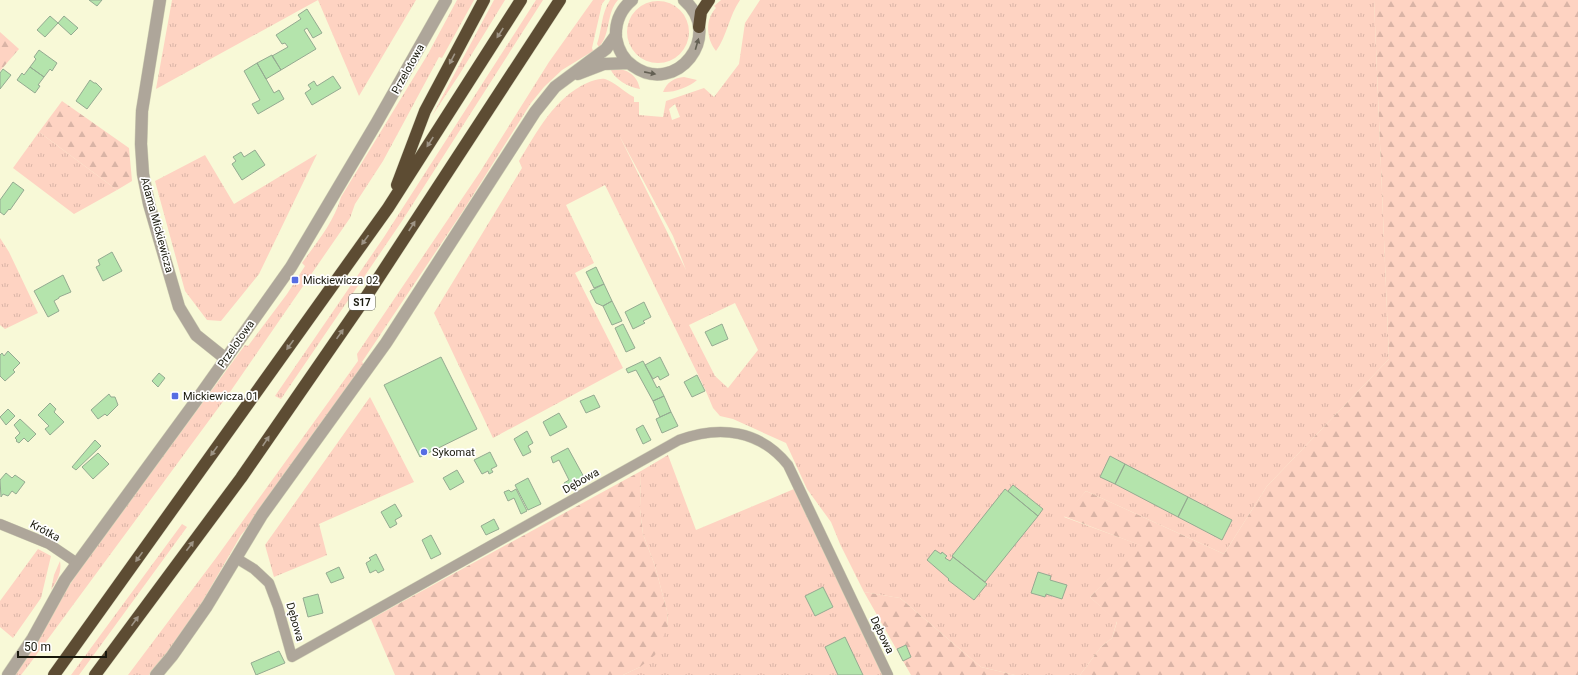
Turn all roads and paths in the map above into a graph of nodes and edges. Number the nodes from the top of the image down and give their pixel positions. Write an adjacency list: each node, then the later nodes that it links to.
1 (160, 0): 16 (street, Adama Mickiewicza)
2 (446, 0): 16 (street, Przelotowa)
3 (484, 0): 15 (highway, one-way to 15)
4 (521, 0): 15 (highway, one-way to 15)
5 (560, 0): 10 (highway, S17)
6 (566, 0): 10 (highway)
7 (632, 0): 12 (street)
8 (684, 0): 11 (street)
9 (709, 0): 11 (highway)
10 (547, 20): 22 (highway, S17, one-way to 10)
11 (699, 27): 13 (street, one-way to 11)
12 (616, 34): 13 (street); 14 (street)
13 (629, 63): 14 (street)
14 (565, 79): 18 (street)
15 (388, 208): 21 (highway, one-way to 21)
16 (226, 359): 19 (street, Przelotowa)
17 (0, 524): 19 (street, Krótka)
18 (236, 558): 23 (street); 24 (street, Dębowa)
19 (77, 563): 20 (street, Przelotowa)
20 (8, 675)
21 (54, 675)
22 (95, 675)
23 (156, 675)
24 (888, 675)

